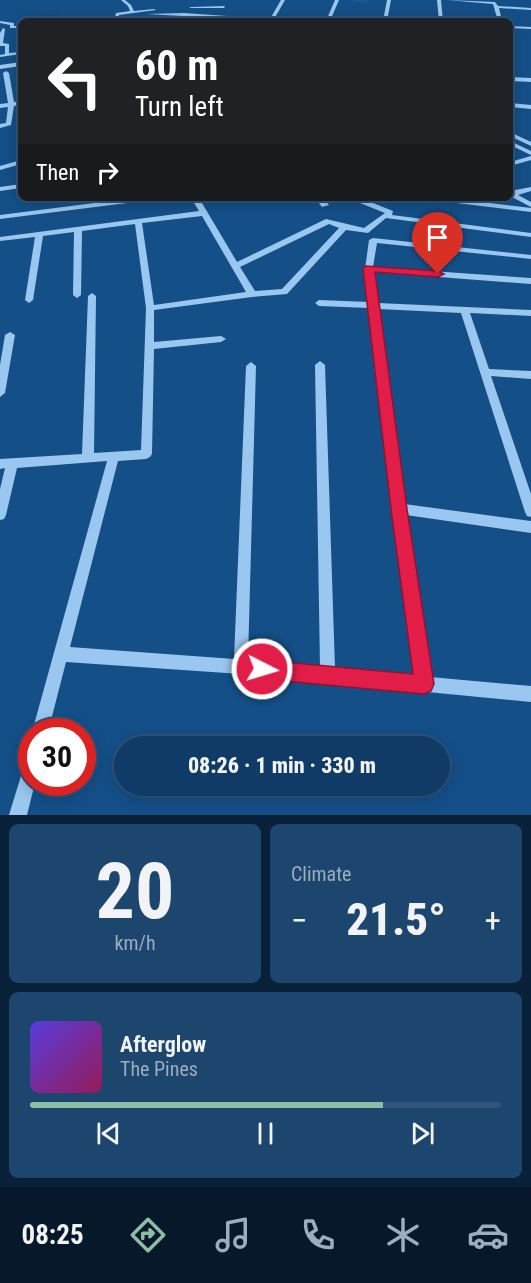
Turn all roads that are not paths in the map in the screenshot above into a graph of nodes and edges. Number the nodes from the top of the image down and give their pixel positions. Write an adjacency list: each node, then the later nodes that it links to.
1 (123, 0): 11 (street)
2 (229, 0): 9 (street)
3 (284, 0): 17 (street)
4 (337, 0): 18 (street)
5 (389, 0): 19 (street)
6 (439, 0): 20 (street)
7 (449, 0): 8 (street)
8 (495, 3): 10 (street); 21 (street)
9 (224, 7): 11 (street); 13 (street)
10 (531, 9)
11 (132, 12): 14 (street)
12 (148, 14): 13 (street)
13 (215, 16): 15 (street); 16 (street)
14 (116, 18)
15 (213, 18)
16 (238, 18)
17 (274, 18)
18 (329, 18)
19 (386, 18)
20 (441, 18)
21 (499, 18)
22 (0, 22): 23 (street)
23 (18, 26)
24 (513, 27): 25 (street)
25 (531, 28)
26 (3, 29): 28 (street)
27 (18, 53): 28 (street)
28 (7, 55): 29 (street)
29 (0, 56)
30 (18, 64): 31 (street)
31 (0, 67)
32 (6, 73): 36 (street)
33 (513, 79): 34 (street)
34 (531, 81)
35 (18, 103): 36 (street)
36 (11, 104): 38 (street); 40 (street)
37 (513, 105): 39 (street)
38 (0, 106)
39 (531, 107)
40 (0, 126)
41 (513, 135): 43 (street)
42 (513, 144): 44 (street)
43 (531, 144)
44 (531, 153)
45 (531, 158): 47 (street)
46 (18, 163): 48 (street)
47 (513, 163)
48 (0, 168)
49 (18, 186): 50 (street)
50 (0, 189)
51 (531, 189): 52 (street)
52 (513, 194)
53 (513, 195): 60 (street)
54 (127, 201): 64 (street)
55 (197, 201): 62 (street)
56 (322, 201): 59 (street)
57 (363, 201): 63 (street)
58 (457, 201): 61 (street)
59 (325, 205)
60 (531, 206)
61 (531, 210)
62 (204, 213): 65 (street); 72 (street)
63 (384, 216): 66 (street); 69 (street)
64 (0, 217)
65 (138, 221): 67 (street); 81 (street)
66 (344, 227): 72 (street); 75 (street)
67 (78, 229): 68 (street); 76 (street)
68 (39, 234): 70 (street); 78 (street)
69 (531, 235)
70 (0, 238)
71 (531, 257): 73 (street)
72 (236, 267): 75 (street)
73 (369, 269): 74 (street); 80 (street)
74 (531, 281)
75 (252, 294): 81 (street)
76 (77, 295)
77 (92, 296): 93 (street)
78 (29, 300)
79 (319, 303): 80 (street)
80 (373, 304): 82 (street); 95 (street)
81 (150, 308): 86 (street)
82 (464, 309): 83 (street); 89 (street)
83 (531, 313)
84 (10, 335): 91 (street)
85 (220, 339): 86 (street)
86 (149, 346): 92 (street)
87 (320, 365): 101 (street)
88 (251, 366): 100 (street)
89 (484, 372): 90 (street); 96 (street)
90 (531, 375)
91 (0, 393)
92 (114, 455): 93 (street); 99 (street)
93 (88, 457): 94 (street)
94 (6, 464): 97 (street)
95 (399, 509): 98 (street); 102 (street)
96 (531, 512)
97 (0, 515)
98 (531, 527)
99 (61, 654): 100 (street); 104 (street)
100 (241, 667): 101 (street)
101 (328, 675): 102 (street)
102 (424, 684): 103 (street)
103 (531, 694)
104 (44, 718)
105 (23, 796): 106 (street)
106 (18, 815)

